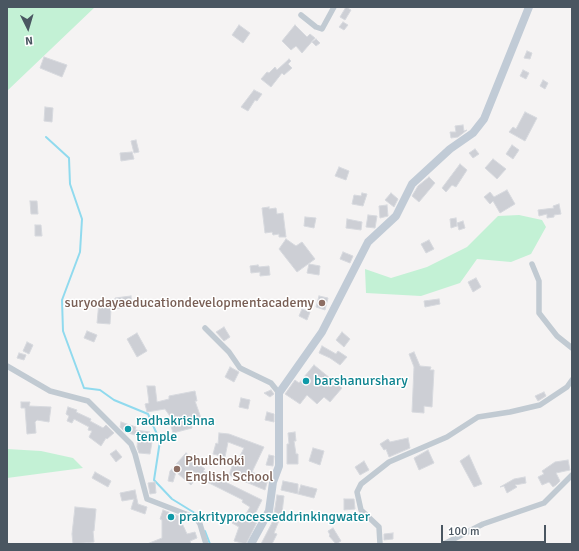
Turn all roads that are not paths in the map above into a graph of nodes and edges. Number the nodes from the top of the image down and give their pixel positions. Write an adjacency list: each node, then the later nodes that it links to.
1 (334, 7): 3 (street)
2 (529, 7): 9 (street)
3 (300, 15)
4 (532, 264): 6 (street)
5 (205, 328): 9 (street)
6 (572, 348)
7 (7, 366): 11 (street)
8 (572, 380): 13 (street)
9 (278, 393): 12 (street)
10 (572, 475): 14 (street)
11 (206, 544)
12 (251, 544)
13 (380, 544)
14 (444, 544)

